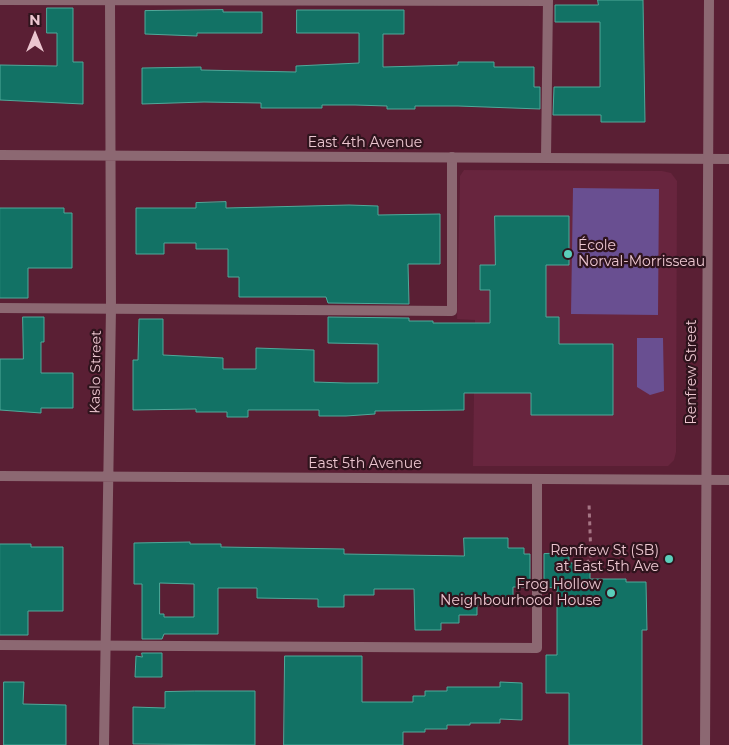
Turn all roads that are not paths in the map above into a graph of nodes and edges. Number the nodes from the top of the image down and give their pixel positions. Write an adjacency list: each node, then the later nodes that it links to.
1 (0, 0): 2 (street)
2 (110, 0): 3 (street); 6 (street, Kaslo Street)
3 (548, 0): 8 (street)
4 (709, 0): 9 (street, Renfrew Street)
5 (0, 155): 6 (street, East 4th Avenue)
6 (112, 155): 7 (street, East 4th Avenue); 12 (street, Kaslo Street)
7 (452, 158): 8 (street, East 4th Avenue); 12 (street)
8 (546, 158): 9 (street, East 4th Avenue)
9 (707, 159): 10 (street, East 4th Avenue); 16 (street, Renfrew Street)
10 (729, 159)
11 (0, 308): 12 (street)
12 (111, 308): 14 (street, Kaslo Street)
13 (0, 476): 14 (street, East 5th Avenue)
14 (107, 476): 15 (street, East 5th Avenue); 19 (street, Kaslo Street)
15 (537, 479): 16 (street, East 5th Avenue); 19 (street)
16 (705, 480): 17 (street, East 5th Avenue); 21 (street, Renfrew Street)
17 (729, 480)
18 (0, 645): 19 (street)
19 (104, 645): 20 (street, Kaslo Street)
20 (104, 745)
21 (705, 745)

